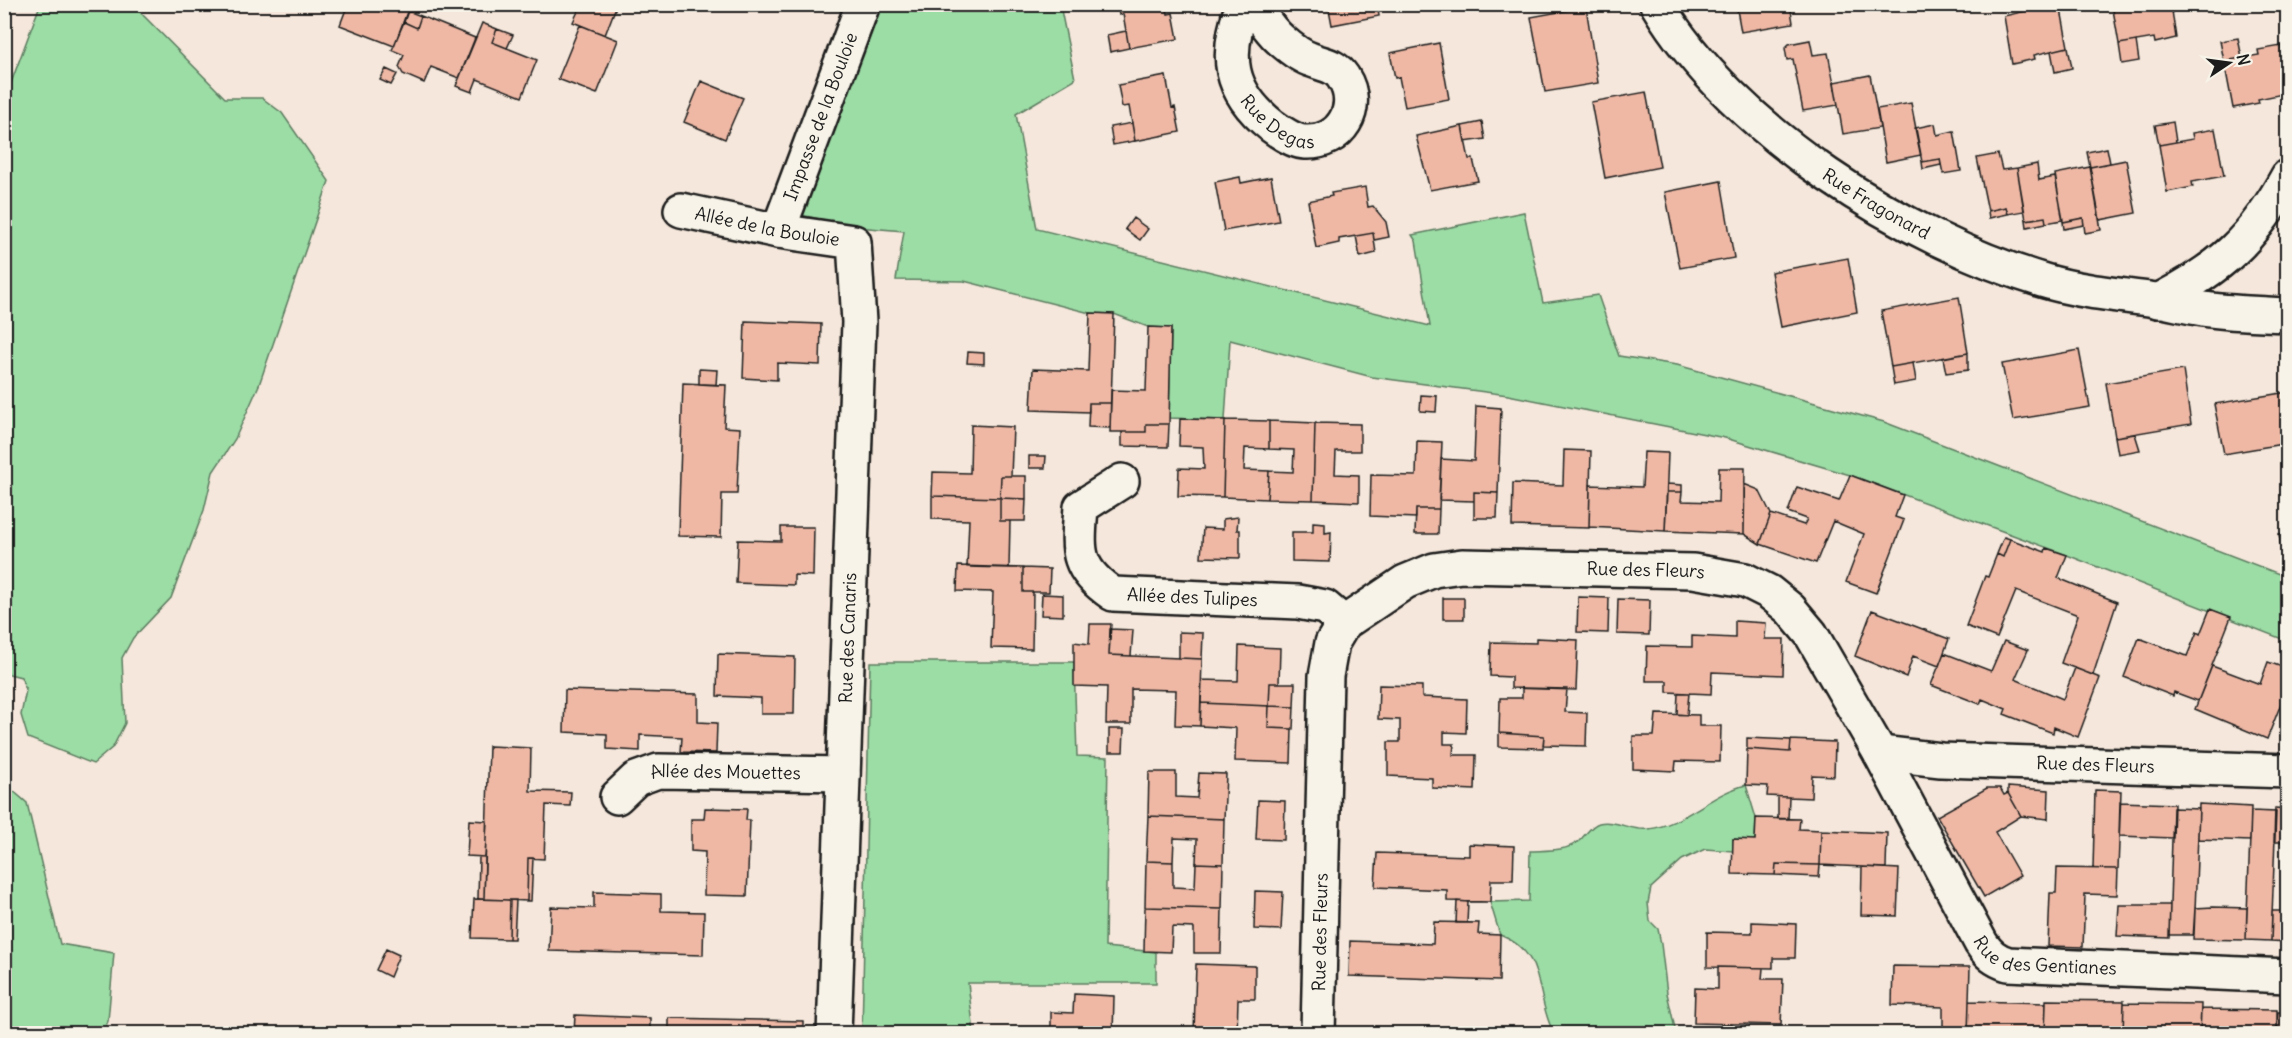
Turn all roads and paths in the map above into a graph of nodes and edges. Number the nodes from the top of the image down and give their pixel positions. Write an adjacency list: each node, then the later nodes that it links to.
1 (863, 4): 7 (street, Impasse de la Bouloie)
2 (1243, 4): 3 (street, Rue Degas)
3 (1252, 4)
4 (1657, 4): 9 (street, Rue Fragonard)
5 (2288, 176): 9 (street)
6 (681, 210): 7 (street, Allée de la Bouloie)
7 (778, 231): 8 (street, Allée de la Bouloie)
8 (854, 242): 15 (street, Rue des Canaris)
9 (2158, 300): 10 (street, Rue Fragonard)
10 (2288, 315)
11 (1122, 481): 12 (street, Allée des Tulipes)
12 (1344, 622): 13 (street, Rue des Fleurs); 19 (street, Rue des Fleurs)
13 (1880, 753): 14 (street, Rue des Fleurs); 17 (street, Rue des Gentianes)
14 (2288, 771)
15 (843, 774): 16 (street, Allée des Mouettes); 18 (street, Rue des Canaris)
16 (617, 797)
17 (2288, 976)
18 (834, 1034)
19 (1318, 1034)

